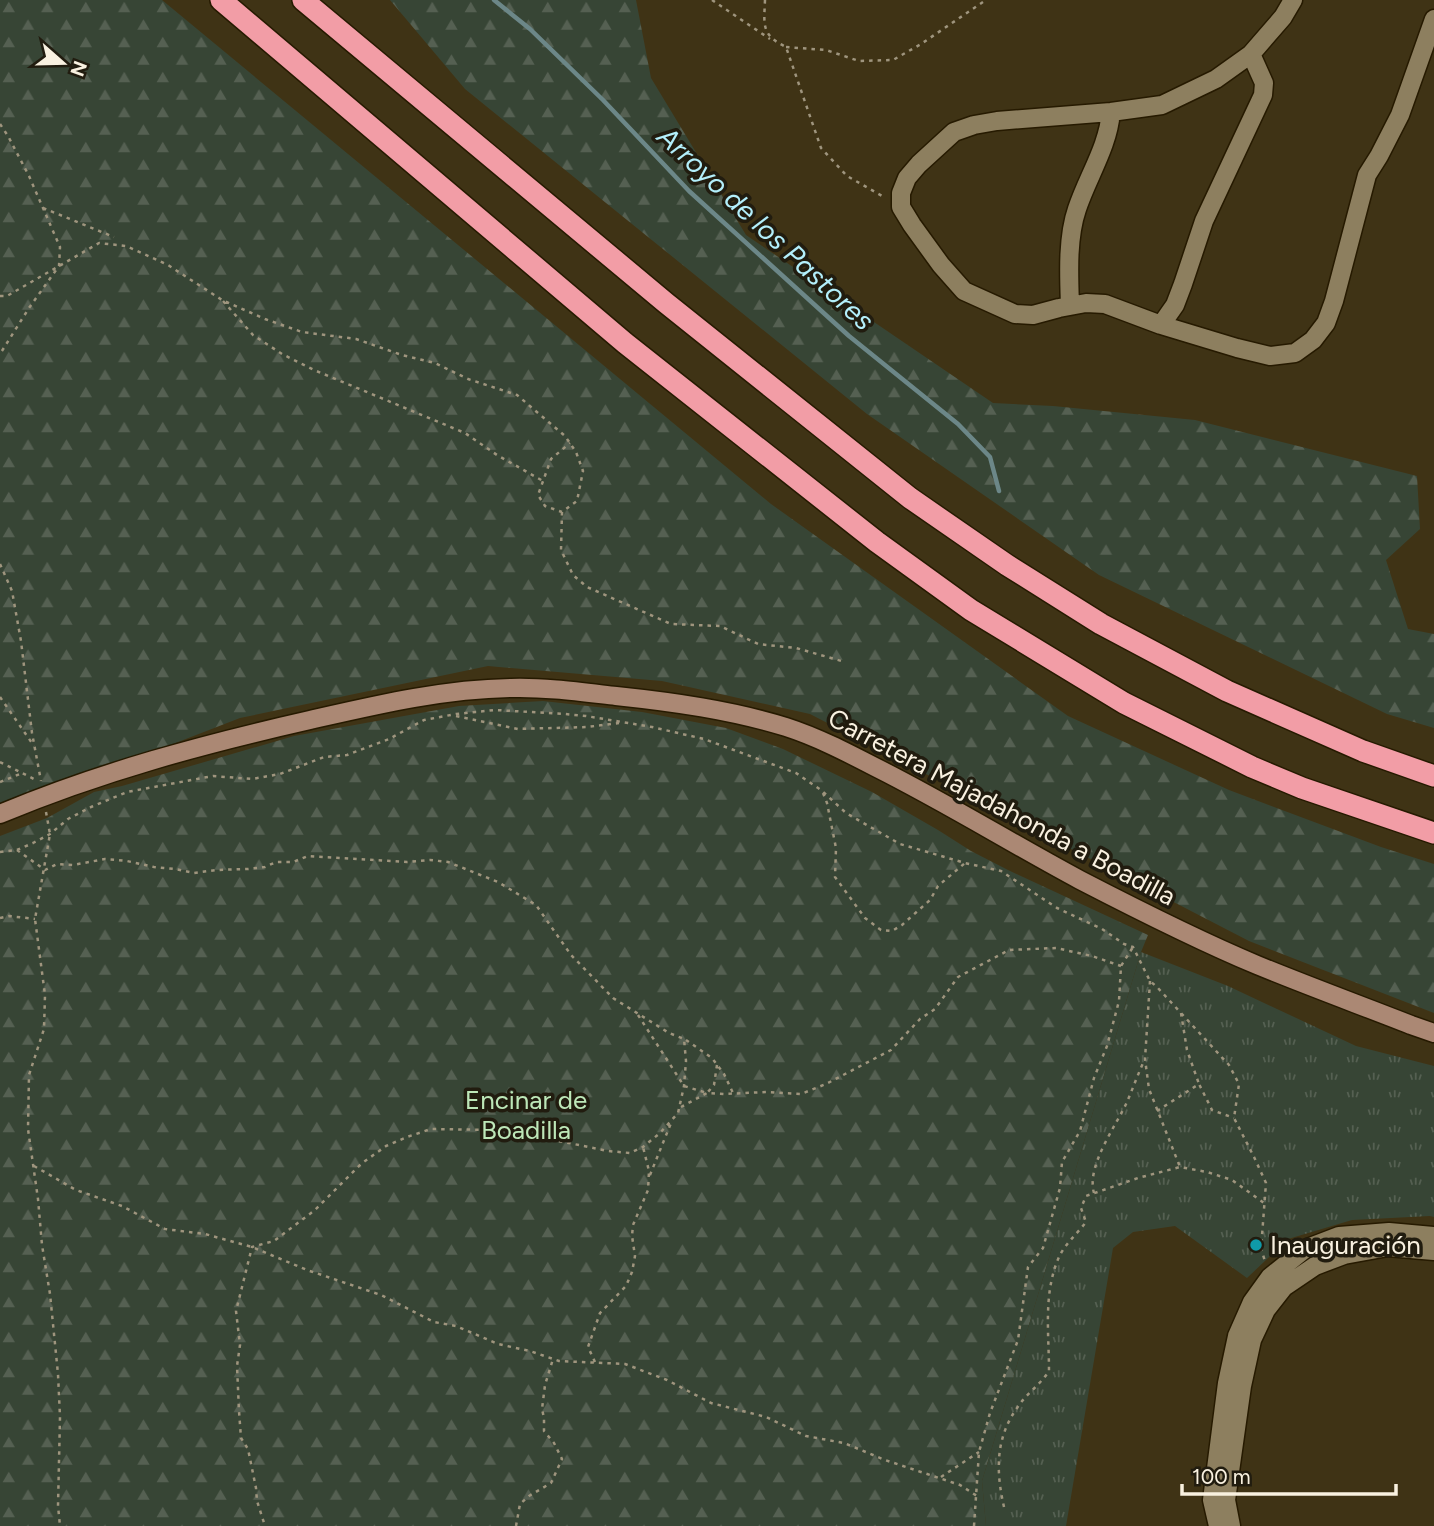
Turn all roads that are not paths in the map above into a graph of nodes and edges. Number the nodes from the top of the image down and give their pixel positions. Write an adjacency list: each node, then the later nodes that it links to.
1 (221, 0): 10 (highway)
2 (303, 0): 9 (highway)
3 (1293, 0): 5 (street)
4 (1434, 19): 8 (street)
5 (1251, 54): 6 (street); 8 (street)
6 (1111, 112): 7 (street); 7 (street)
7 (1070, 306): 8 (street)
8 (1161, 325)
9 (1434, 776)
10 (1301, 788): 12 (highway); 13 (highway)
11 (0, 814): 14 (street, Carretera Majadahonda a Boadilla)
12 (1434, 833)
13 (1434, 847)
14 (1434, 1033)
15 (1434, 1236): 17 (street)
16 (1434, 1251): 18 (street)
17 (1217, 1526)
18 (1230, 1526)

